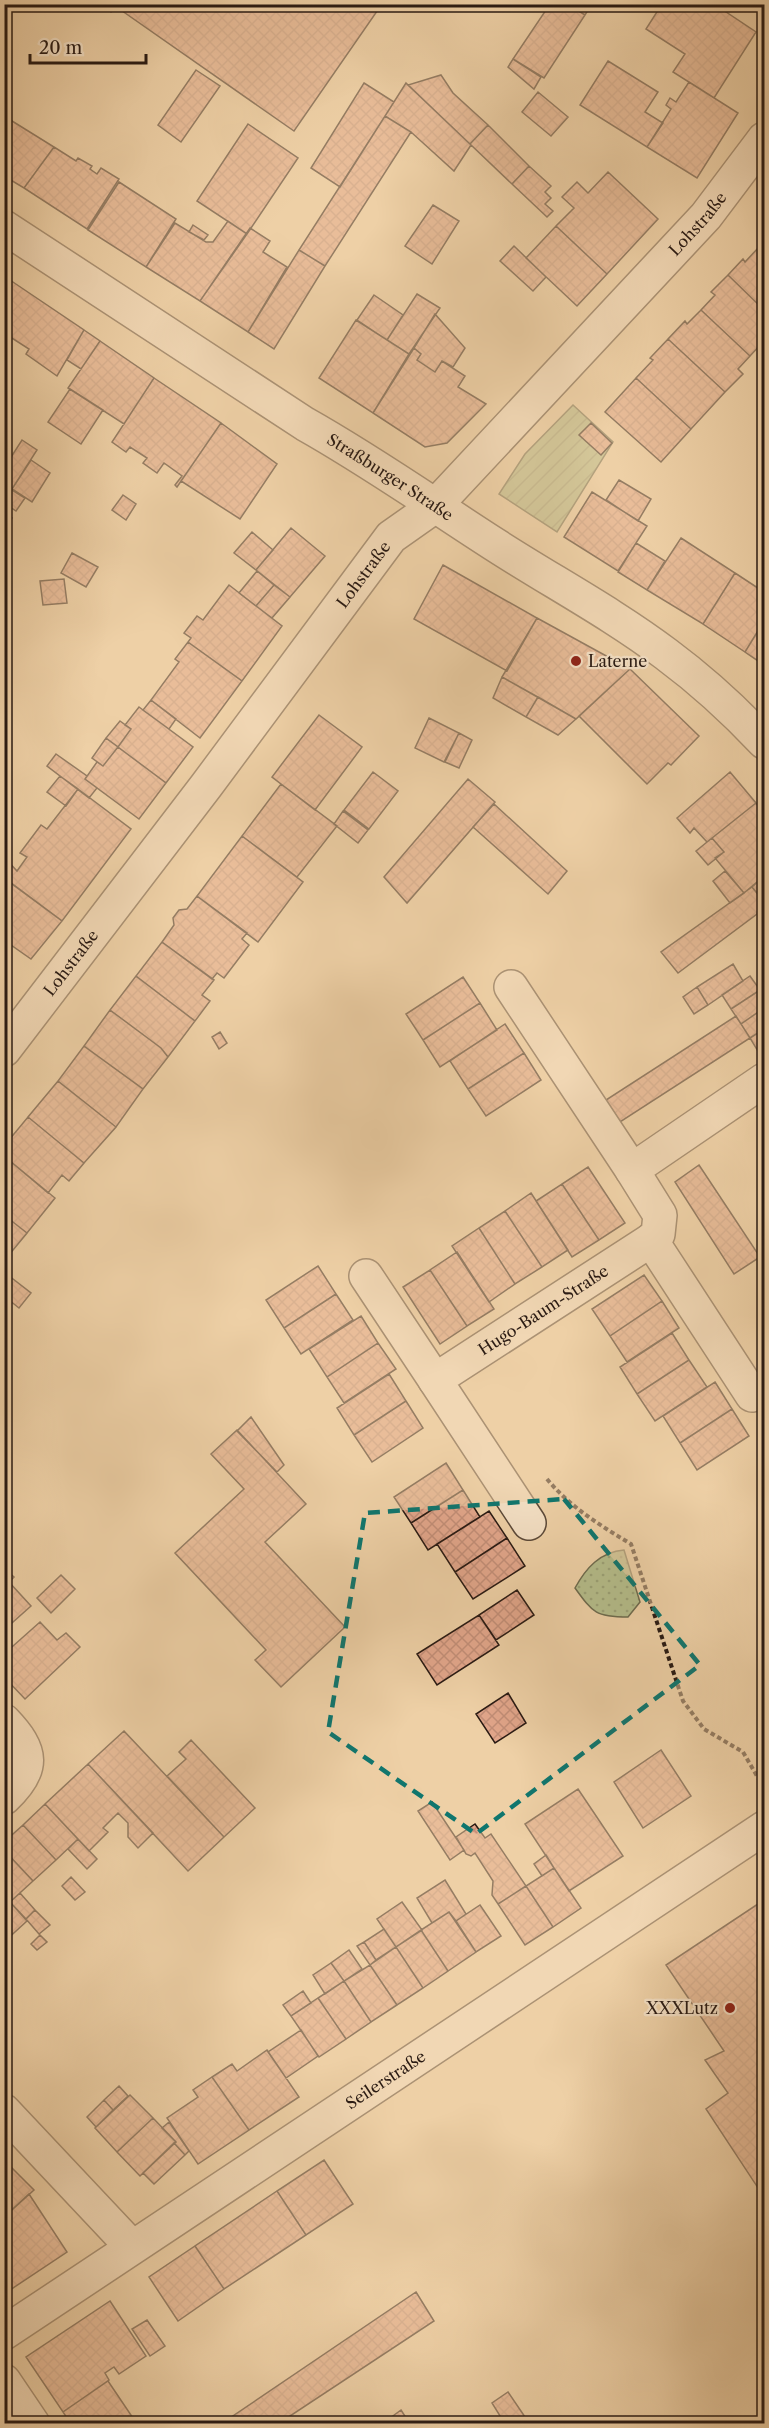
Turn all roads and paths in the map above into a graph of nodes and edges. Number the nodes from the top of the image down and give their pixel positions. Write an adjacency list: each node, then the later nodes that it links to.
1 (765, 139): 3 (street, Lohstraße)
2 (4, 227): 3 (street, Straßburger Straße)
3 (435, 506): 4 (street, Straßburger Straße); 6 (street, Lohstraße)
4 (758, 724)
5 (511, 987): 8 (street)
6 (4, 1050)
7 (765, 1080): 8 (street)
8 (632, 1170): 9 (street)
9 (651, 1240): 11 (street, Hugo-Baum-Straße); 12 (street)
10 (366, 1276): 11 (street)
11 (435, 1380): 14 (street)
12 (752, 1395)
13 (541, 1472): 16 (path)
14 (529, 1523)
15 (4, 1721): 17 (street)
16 (765, 1788)
17 (4, 1798)
18 (765, 1828): 20 (street, Seilerstraße)
19 (4, 2111): 20 (street)
20 (132, 2247): 21 (street, Seilerstraße)
21 (4, 2332)
22 (4, 2381): 23 (street)
23 (33, 2424)

